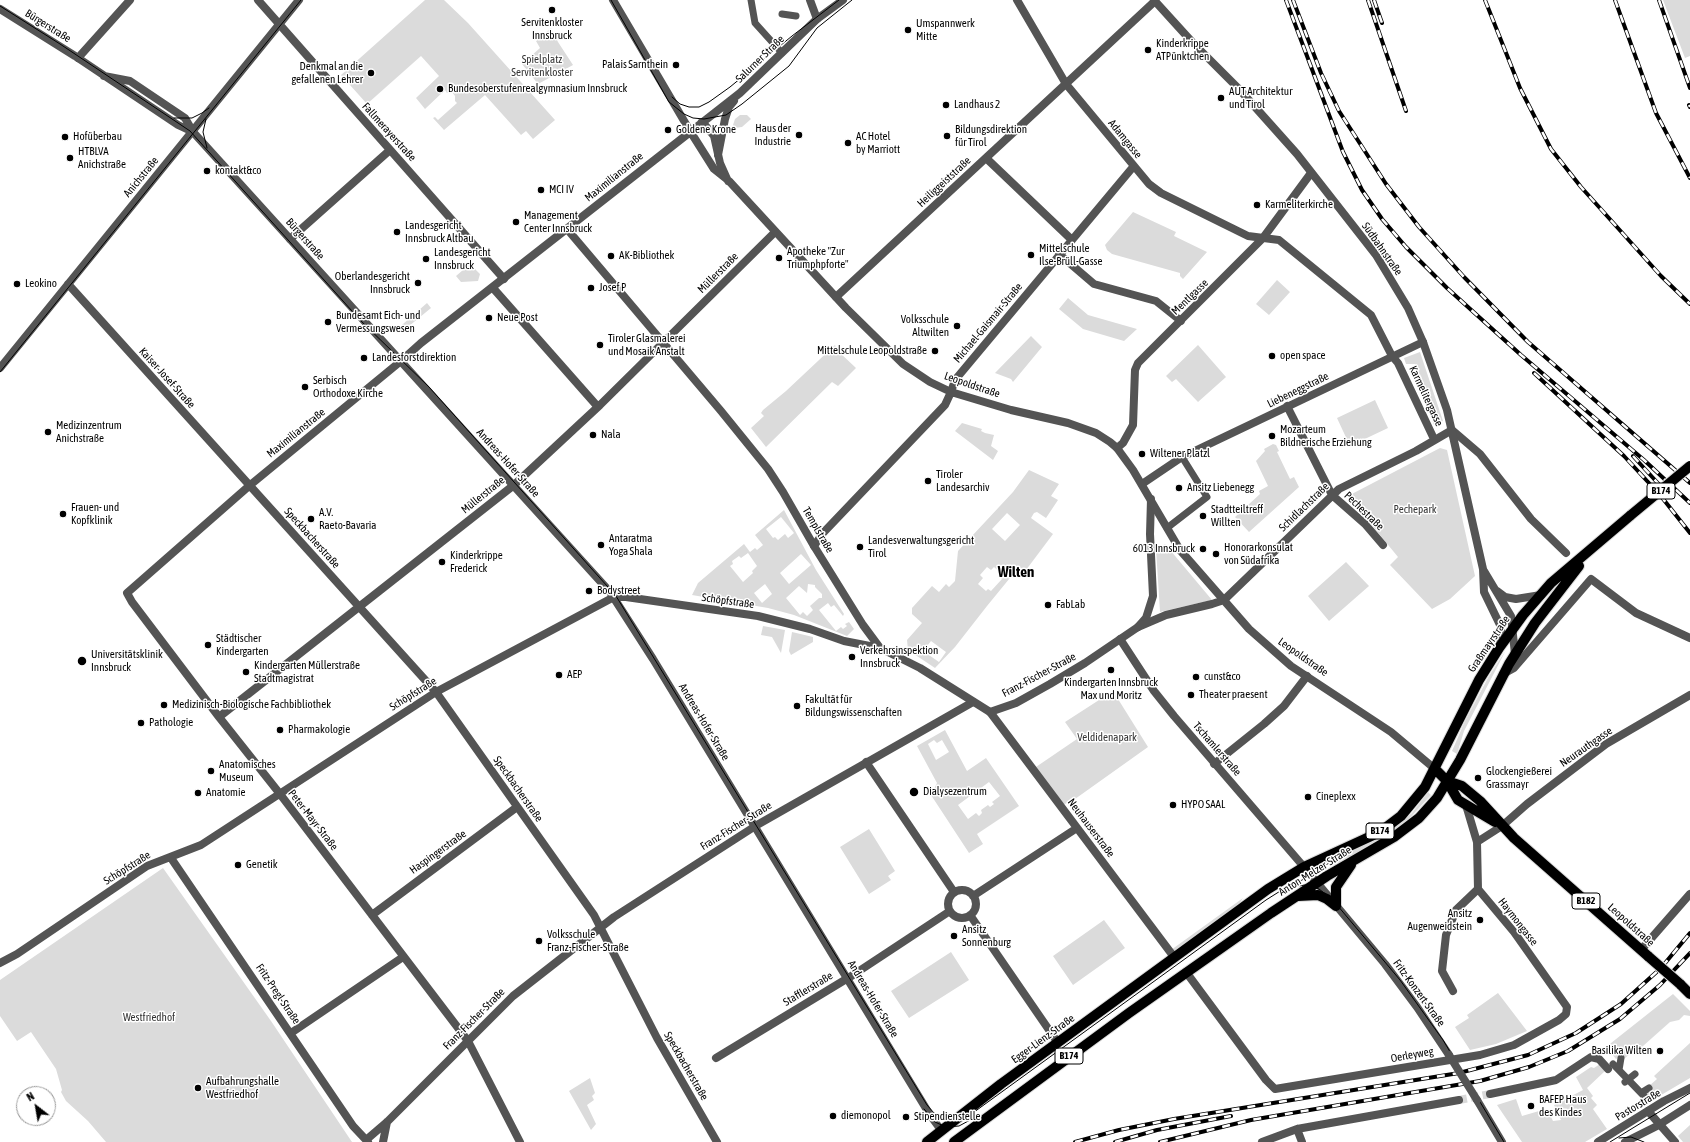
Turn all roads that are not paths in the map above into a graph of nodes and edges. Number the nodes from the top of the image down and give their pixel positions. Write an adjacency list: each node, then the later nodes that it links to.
1 (130, 0): 16 (street)
2 (258, 0): 14 (street, Fallmerayerstraße)
3 (299, 0): 14 (street, Anichstraße)
4 (613, 0): 20 (street, Leopoldstraße)
5 (751, 0): 15 (street)
6 (810, 0): 13 (street)
7 (843, 0): 13 (street, Salurner Straße)
8 (1017, 0): 17 (street, Adamgasse)
9 (1155, 1): 17 (street, Heiliggeiststraße); 26 (street, Südbahnstraße)
10 (0, 9): 16 (street, Bürgerstraße)
11 (782, 14): 12 (street)
12 (796, 16)
13 (817, 19): 15 (street, Salurner Straße)
14 (280, 24): 21 (street, Anichstraße); 22 (street, Fallmerayerstraße)
15 (782, 53): 18 (street, Salurner Straße)
16 (78, 58): 21 (street, Bürgerstraße)
17 (1066, 84): 24 (street, Heiliggeiststraße); 25 (street, Adamgasse)
18 (740, 93): 19 (street, Salurner Straße); 23 (street)
19 (701, 123): 20 (street, Salurner Straße); 23 (street, Leopoldstraße)
20 (690, 131): 27 (street, Leopoldstraße); 28 (street, Maximilianstraße)
21 (193, 132): 31 (street, Bürgerstraße); 35 (street, Anichstraße)
22 (390, 150): 31 (street); 34 (street, Fallmerayerstraße)
23 (718, 155): 27 (street, Leopoldstraße)
24 (986, 158): 32 (street); 37 (street, Heiliggeiststraße)
25 (1133, 167): 30 (street, Adamgasse); 32 (street, Michael-Gaismair-Straße)
26 (1311, 173): 30 (street, Mentlgasse); 39 (street, Südbahnstraße)
27 (729, 181): 29 (street, Leopoldstraße)
28 (567, 229): 34 (street, Maximilianstraße); 40 (street, Templstraße)
29 (775, 232): 37 (street, Leopoldstraße); 40 (street, Müllerstraße)
30 (1264, 238): 38 (street, Mentlgasse); 41 (street, Karmelitergasse)
31 (290, 239): 42 (street, Bürgerstraße)
32 (1072, 240): 33 (street, Michael-Gaismair-Straße)
33 (1059, 254): 38 (street); 44 (street, Michael-Gaismair-Straße)
34 (504, 280): 36 (street, Maximilianstraße)
35 (68, 284): 43 (street, Anichstraße); 54 (street, Kaiser-Josef-Straße)
36 (493, 288): 42 (street, Maximilianstraße); 45 (street)
37 (836, 297): 44 (street, Leopoldstraße)
38 (1181, 320): 49 (street, Mentlgasse)
39 (1423, 342): 41 (street, Liebeneggstraße); 47 (street, Südbahnstraße)
40 (662, 343): 45 (street, Müllerstraße); 59 (street, Templstraße)
41 (1392, 356): 46 (street, Liebeneggstraße); 48 (street, Karmelitergasse)
42 (401, 361): 53 (street, Andreas-Hofer-Straße); 54 (street, Maximilianstraße)
43 (0, 368)
44 (950, 392): 49 (street, Leopoldstraße); 59 (street, Michael-Gaismair-Straße)
45 (598, 406): 53 (street, Müllerstraße)
46 (1287, 406): 50 (street, Liebeneggstraße); 55 (street, Pechestraße)
47 (1452, 430): 48 (street, Karmelitergasse); 61 (street, Karmelitergasse); 62 (street, Südbahnstraße)
48 (1434, 439): 55 (street, Schidlachstraße)
49 (1117, 448): 52 (street, Leopoldstraße)
50 (1182, 457): 52 (street, Liebeneggstraße); 57 (street)
51 (1690, 466): 60 (main road, Graßmayrstraße / B174, bridge)
52 (1142, 484): 56 (street, Leopoldstraße)
53 (514, 485): 66 (street, Andreas-Hofer-Straße); 68 (street, Müllerstraße)
54 (249, 486): 64 (street, Maximilianstraße); 68 (street, Speckbacherstraße)
55 (1332, 495): 58 (street, Pechestraße); 67 (street, Schidlachstraße)
56 (1151, 499): 57 (street, Leopoldstraße); 69 (street, Franz-Fischer-Straße)
57 (1167, 528): 67 (street, Leopoldstraße)
58 (1383, 545)
59 (814, 546): 73 (street, Templstraße)
60 (1590, 552): 65 (main road, Graßmayrstraße / B174); 75 (main road, Graßmayrstraße / B174)
61 (1566, 553)
62 (1483, 569): 63 (street); 74 (street)
63 (1495, 589): 65 (street); 70 (street)
64 (127, 593): 82 (street, Peter-Mayr-Straße)
65 (1541, 595): 70 (main road, Graßmayrstraße / B174)
66 (614, 597): 73 (street, Schöpfstraße); 78 (street, Schöpfstraße); 90 (street, Andreas-Hofer-Straße)
67 (1224, 600): 69 (street, Franz-Fischer-Straße); 77 (street, Leopoldstraße)
68 (359, 608): 78 (street, Speckbacherstraße); 82 (street, Müllerstraße)
69 (1138, 627): 72 (street, Franz-Fischer-Straße)
70 (1513, 629): 74 (main road, Graßmayrstraße / B174); 75 (street)
71 (1690, 638): 76 (street, Graßmayrstraße)
72 (1120, 639): 81 (street, Franz-Fischer-Straße); 84 (street, Tschamlerstraße)
73 (880, 648): 80 (street, Templstraße)
74 (1499, 648): 85 (main road, Graßmayrstraße / B174)
75 (1515, 654): 76 (main road, Graßmayrstraße / B174)
76 (1502, 675): 86 (main road, Graßmayrstraße / B174)
77 (1307, 676): 84 (street); 85 (street, Leopoldstraße)
78 (436, 692): 87 (street, Schöpfstraße); 89 (street, Speckbacherstraße)
79 (1690, 695): 91 (street, Neurauthgasse)
80 (973, 702): 81 (street); 83 (street, Franz-Fischer-Straße)
81 (990, 712): 92 (street, Neuhauserstraße)
82 (219, 717): 87 (street, Peter-Mayr-Straße)
83 (866, 762): 90 (street, Franz-Fischer-Straße); 99 (street)
84 (1214, 764): 96 (street, Tschamlerstraße)
85 (1435, 769): 86 (main road, Leopoldstraße); 96 (main road, Anton-Melzer-Straße / B174)
86 (1447, 781): 88 (main road, Leopoldstraße / B182); 91 (main road, Leopoldstraße / B182); 95 (main road, Anton-Melzer-Straße / B174)
87 (280, 794): 94 (street, Schöpfstraße); 105 (street, Peter-Mayr-Straße)
88 (1466, 806): 91 (main road, Leopoldstraße / B182); 93 (street)
89 (517, 808): 105 (street, Haspingerstraße); 107 (street, Speckbacherstraße)
90 (755, 826): 107 (street, Franz-Fischer-Straße); 113 (street, Andreas-Hofer-Straße)
91 (1502, 826): 93 (street); 108 (main road, Leopoldstraße / B182)
92 (1077, 828): 101 (street); 110 (street, Neuhauserstraße)
93 (1477, 842): 98 (street)
94 (171, 858): 111 (street, Schöpfstraße); 117 (street, Fritz-Pregl-Straße)
95 (1354, 860): 97 (main road, Anton-Melzer-Straße / B174); 103 (main road)
96 (1304, 867): 97 (street, Fritz-Konzert-Straße); 110 (main road, Anton-Melzer-Straße / B174)
97 (1316, 883): 102 (main road, Anton-Melzer-Straße / B174); 103 (street, Fritz-Konzert-Straße)
98 (1478, 889): 114 (street); 116 (street, Haymongasse)
99 (954, 892): 101 (street); 104 (street)
100 (1690, 894): 108 (street)
101 (973, 896): 106 (street)
102 (1294, 897): 103 (main road); 112 (main road, Anton-Melzer-Straße / B174)
103 (1336, 906): 144 (street, Fritz-Konzert-Straße, bridge)
104 (950, 911): 106 (street); 113 (street, Stafflerstraße)
105 (372, 914): 109 (street, Peter-Mayr-Straße)
106 (970, 915): 119 (street)
107 (600, 928): 118 (street, Franz-Fischer-Straße); 139 (street, Speckbacherstraße)
108 (1641, 950): 115 (main road, Leopoldstraße / B182, bridge)
109 (403, 957): 117 (street); 118 (street, Peter-Mayr-Straße)
110 (1174, 957): 119 (main road, Egger-Lienz-Straße / B174)
111 (0, 963)
112 (1186, 972): 116 (street, Oerleyweg); 141 (main road, B174)
113 (848, 978): 120 (street, Stafflerstraße); 135 (street, Andreas-Hofer-Straße)
114 (1453, 992)
115 (1690, 994)
116 (1567, 1007)
117 (291, 1033): 136 (street, Fritz-Pregl-Straße)
118 (468, 1041): 132 (street, Franz-Fischer-Straße); 138 (street, Peter-Mayr-Straße)
119 (1058, 1043): 135 (main road, Egger-Lienz-Straße / B174)
120 (716, 1058)
121 (1621, 1058): 123 (street)
122 (1610, 1066): 123 (street); 128 (street)
123 (1620, 1070): 125 (street)
124 (1635, 1074): 125 (street)
125 (1627, 1081): 126 (street)
126 (1650, 1088)
127 (1690, 1088): 131 (street, Pastorstraße)
128 (1490, 1094)
129 (1458, 1100): 134 (street)
130 (1690, 1105): 133 (street)
131 (1648, 1111): 133 (street); 145 (street, Pastorstraße)
132 (387, 1122): 136 (street, Franz-Fischer-Straße); 137 (street)
133 (1659, 1125): 146 (street); 147 (street)
134 (1297, 1129): 142 (street); 143 (street)
135 (941, 1130): 140 (main road, Egger-Lienz-Straße / B174); 141 (main road)
136 (367, 1141)
137 (383, 1142)
138 (520, 1142)
139 (717, 1142)
140 (927, 1142)
141 (954, 1142)
142 (1262, 1142)
143 (1302, 1142)
144 (1502, 1142)
145 (1598, 1142)
146 (1625, 1142)
147 (1675, 1142)

